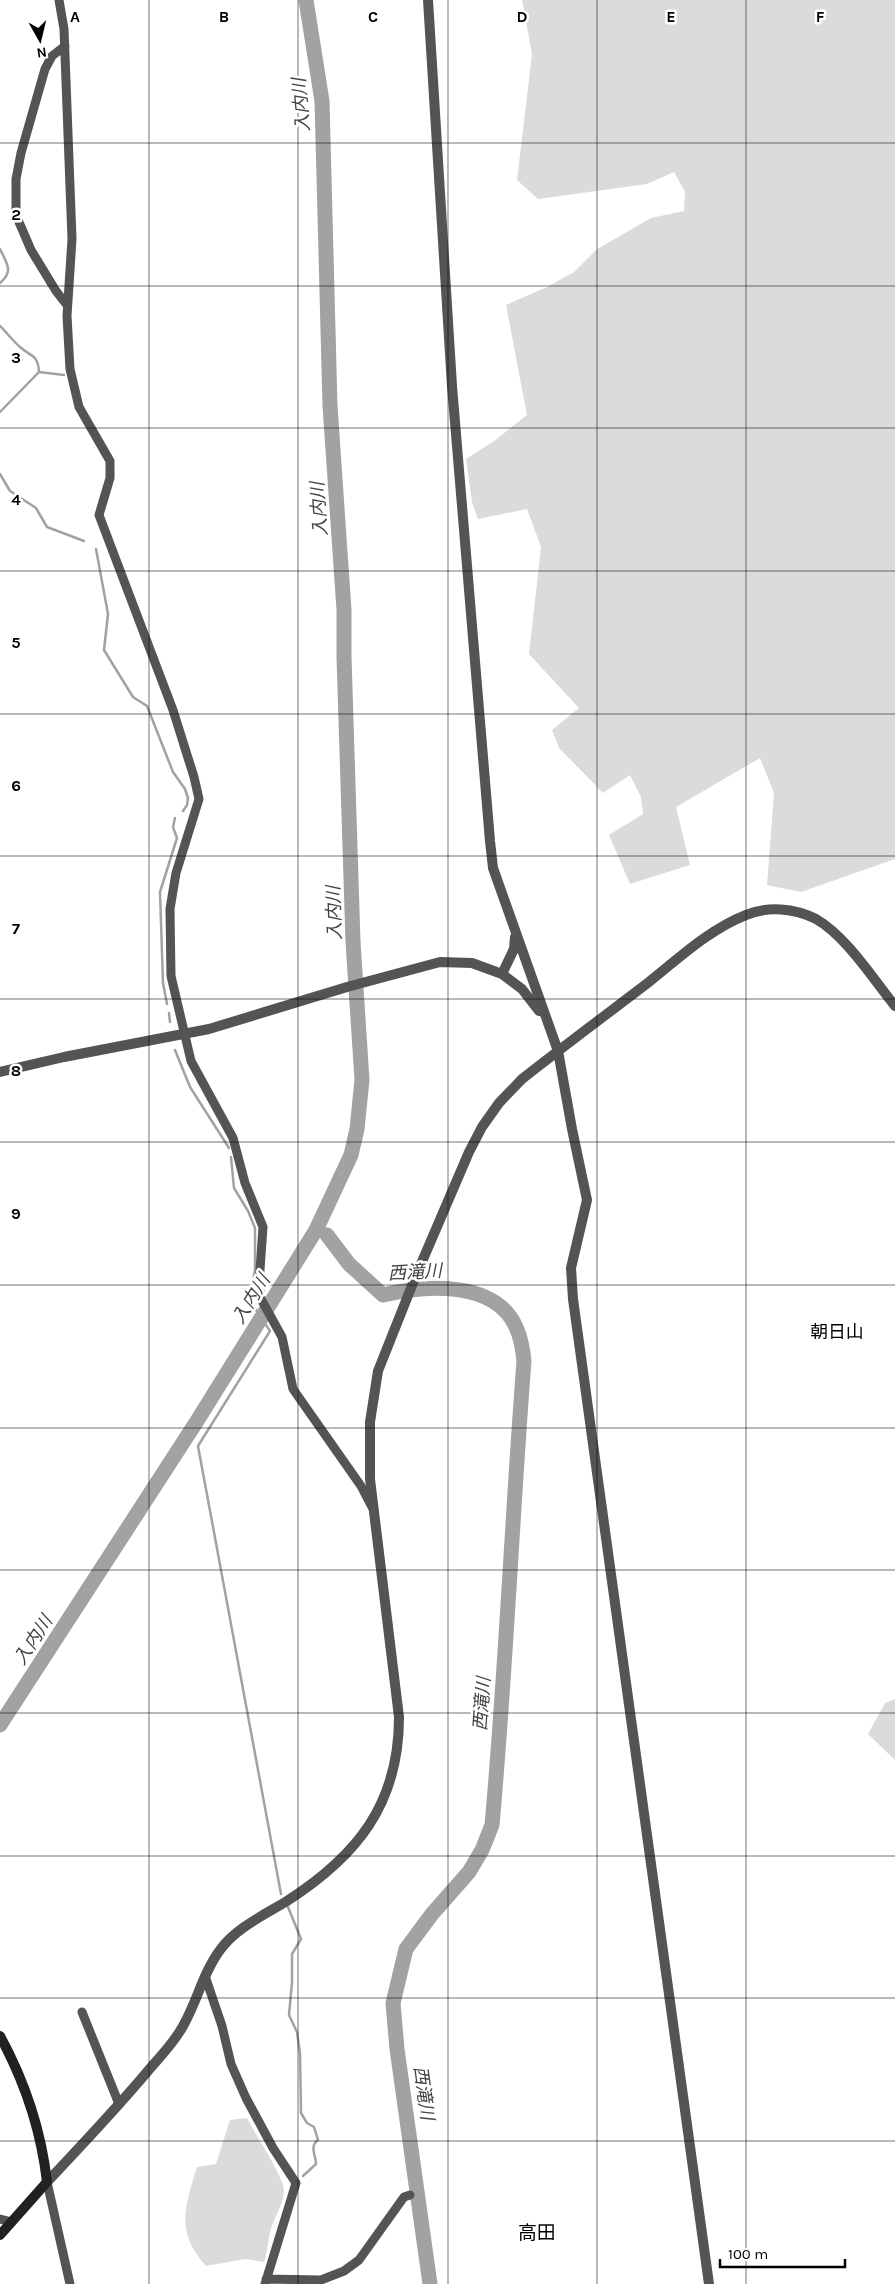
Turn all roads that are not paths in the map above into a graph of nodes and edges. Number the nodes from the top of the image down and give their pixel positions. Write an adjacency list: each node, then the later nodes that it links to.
1 (59, 0): 3 (street)
2 (428, 0): 5 (street)
3 (65, 46): 4 (street); 4 (street)
4 (67, 305): 9 (street)
5 (515, 931): 6 (street); 8 (street)
6 (502, 974): 8 (street); 9 (street)
7 (895, 1006): 10 (street)
8 (549, 1025): 10 (street)
9 (184, 1033): 11 (street); 12 (street)
10 (558, 1051): 12 (street); 24 (street)
11 (0, 1072)
12 (372, 1507): 13 (street)
13 (205, 1976): 16 (street); 22 (street)
14 (82, 2012): 16 (street)
15 (0, 2036): 17 (main road)
16 (119, 2104): 17 (street)
17 (48, 2182): 20 (main road); 23 (street)
18 (410, 2196): 22 (street)
19 (0, 2219): 20 (street)
20 (12, 2222): 21 (main road)
21 (0, 2235)
22 (266, 2282)
23 (70, 2284)
24 (709, 2284)

